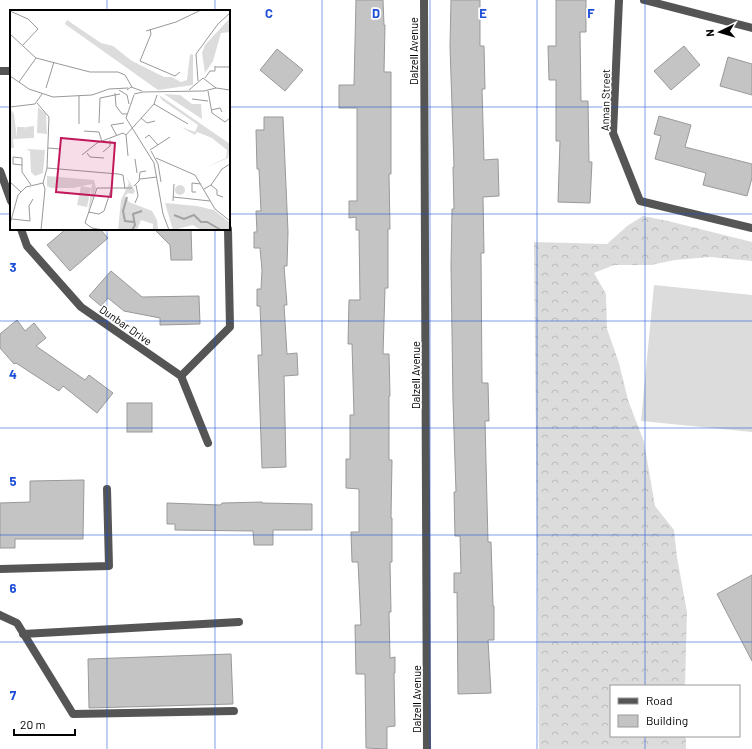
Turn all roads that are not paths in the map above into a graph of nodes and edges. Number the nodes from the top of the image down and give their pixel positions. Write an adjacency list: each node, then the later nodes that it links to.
1 (424, 0): 19 (street, Dalzell Avenue)
2 (619, 0): 8 (street, Annan Street)
3 (644, 0): 4 (street)
4 (752, 28)
5 (0, 171): 6 (street)
6 (2, 186): 7 (street)
7 (10, 199)
8 (752, 228)
9 (21, 230): 11 (street, Dunbar Drive)
10 (228, 230): 11 (street)
11 (181, 376): 12 (street)
12 (208, 443)
13 (107, 489): 14 (street)
14 (0, 569)
15 (0, 615): 17 (street)
16 (239, 622): 17 (street)
17 (23, 634): 18 (street)
18 (234, 711)
19 (427, 749)

